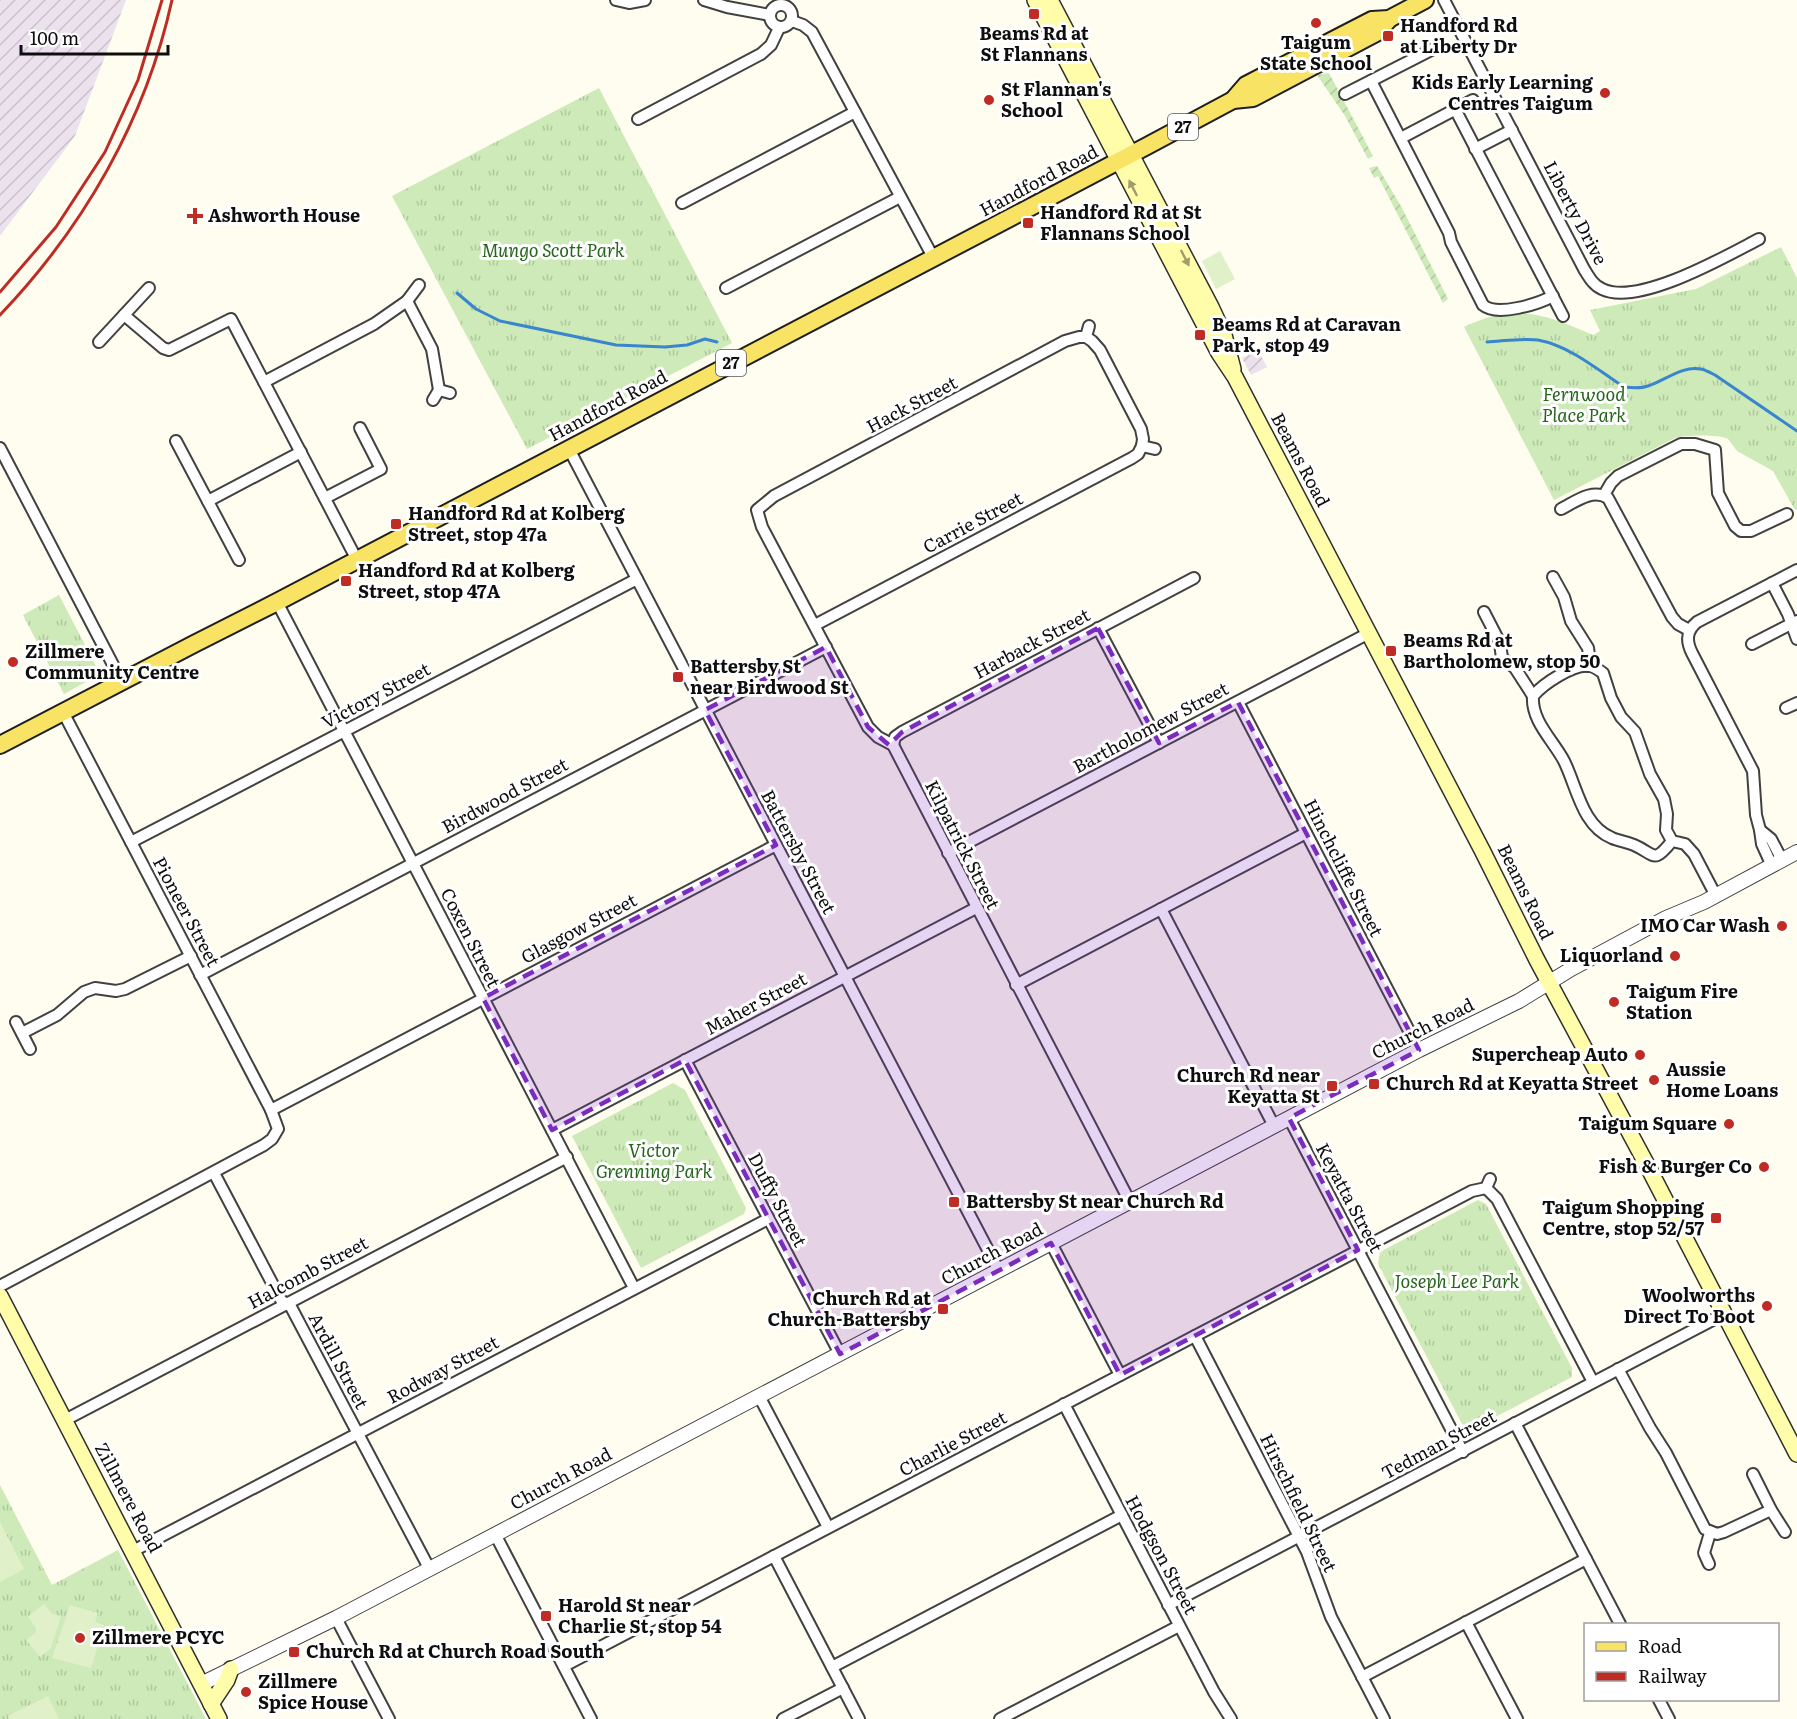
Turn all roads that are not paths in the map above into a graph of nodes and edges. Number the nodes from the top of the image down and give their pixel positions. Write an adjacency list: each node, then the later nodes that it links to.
1 (616, 0): 2 (street)
2 (645, 0)
3 (704, 0): 9 (street)
4 (1035, 0): 22 (main road, Beams Road)
5 (1050, 0): 22 (main road, Beams Road)
6 (1425, 0): 22 (main road, Handford Road / 27)
7 (1444, 0): 19 (street, Liberty Drive)
8 (787, 3): 9 (street); 10 (street)
9 (770, 15): 11 (street)
10 (792, 21): 11 (street); 17 (street)
11 (778, 28): 18 (street)
12 (1441, 45): 13 (street)
13 (1371, 81): 14 (street); 20 (street)
14 (1345, 94)
15 (1473, 100): 16 (street)
16 (1455, 109): 20 (street); 21 (street)
17 (855, 112): 23 (street); 24 (street)
18 (638, 119)
19 (1512, 130): 21 (street); 25 (street, Liberty Drive)
20 (1401, 138): 30 (street)
21 (1475, 149): 30 (street)
22 (1125, 157): 26 (main road, Handford Road / 27); 63 (main road, Beams Road)
23 (900, 197): 26 (street); 29 (street)
24 (682, 203)
25 (1759, 239)
26 (933, 257): 41 (main road, Handford Road / 27)
27 (419, 285): 31 (street)
28 (150, 288): 32 (street)
29 (726, 288)
30 (1553, 296): 33 (street)
31 (407, 301): 35 (street); 36 (street)
32 (124, 315): 34 (street); 35 (street)
33 (1563, 316)
34 (99, 342)
35 (264, 382): 43 (street)
36 (433, 400)
37 (360, 428): 45 (street)
38 (176, 441): 46 (street)
39 (1142, 446): 42 (street); 48 (street, Hack Street); 60 (street, Carrie Street)
40 (0, 448): 68 (street)
41 (569, 449): 51 (main road, Handford Road / 27); 55 (street, Battersby Street)
42 (1155, 449)
43 (301, 452): 45 (street); 46 (street)
44 (1604, 495): 47 (street); 49 (street); 62 (street)
45 (325, 498): 51 (street)
46 (208, 501): 50 (street)
47 (1561, 509)
48 (757, 510): 60 (street, Kilpatrick Street)
49 (1787, 514)
50 (238, 560)
51 (357, 560): 57 (main road, Handford Road / 27)
52 (1797, 570): 56 (street)
53 (1553, 577): 67 (street)
54 (1194, 578): 61 (street, Harback Street)
55 (637, 579): 73 (street, Battersby Street); 75 (street, Victory Street)
56 (1772, 583): 59 (street); 62 (street)
57 (277, 602): 68 (main road, Handford Road / 27); 75 (street, Coxen Street)
58 (1484, 612): 69 (street)
59 (1794, 622): 64 (street); 65 (street)
60 (815, 625): 66 (street, Kilpatrick Street)
61 (1098, 628): 76 (street); 78 (street, Harback Street)
62 (1689, 630): 86 (street)
63 (1369, 633): 70 (street, Bartholomew Street); 93 (main road, Beams Road)
64 (1797, 639)
65 (1752, 644)
66 (826, 647): 73 (street, Birdwood Street); 78 (street, Kilpatrick Street)
67 (1588, 666): 69 (street); 80 (street)
68 (122, 682): 74 (main road, Handford Road / 27)
69 (1533, 696): 80 (street)
70 (1238, 702): 76 (street, Bartholomew Street); 79 (street, Hinchcliffe Street)
71 (1797, 703): 72 (street)
72 (1786, 708)
73 (705, 710): 82 (street, Battersby Street); 85 (street, Birdwood Street)
74 (63, 712): 77 (main road, Handford Road / 27); 81 (street, Pioneer Street)
75 (344, 732): 81 (street, Victory Street); 85 (street, Coxen Street)
76 (1159, 743): 84 (street, Bartholomew Street)
77 (0, 745)
78 (893, 745): 84 (street, Kilpatrick Street)
79 (1306, 833): 89 (street); 99 (street, Hinchcliffe Street)
80 (1672, 841): 87 (street)
81 (131, 842): 90 (street, Pioneer Street)
82 (776, 845): 92 (street, Battersby Street); 95 (street, Glasgow Street)
83 (1797, 852): 86 (street, Church Road)
84 (948, 853): 88 (street, Kilpatrick Street)
85 (413, 863): 91 (street, Birdwood Street); 95 (street, Coxen Street)
86 (1777, 863): 87 (street, Church Road)
87 (1716, 896): 93 (street, Church Road)
88 (976, 908): 92 (street, Maher Street); 94 (street, Kilpatrick Street)
89 (1161, 909): 94 (street); 103 (street)
90 (190, 956): 91 (street, Pioneer Street); 97 (street)
91 (200, 975): 101 (street, Pioneer Street)
92 (845, 977): 100 (street, Maher Street); 111 (street, Battersby Street)
93 (1549, 983): 99 (street, Church Road); 116 (main road, Beams Road)
94 (1016, 985): 107 (street, Kilpatrick Street)
95 (483, 998): 101 (street, Glasgow Street); 104 (street, Coxen Street)
96 (16, 1022): 97 (street)
97 (22, 1033): 98 (street)
98 (30, 1049)
99 (1419, 1050): 102 (street, Church Road)
100 (685, 1060): 104 (street, Maher Street); 108 (street, Duffy Street)
101 (271, 1110): 106 (street, Pioneer Street)
102 (1289, 1118): 103 (street, Church Road); 110 (street, Keyatta Street)
103 (1274, 1126): 107 (street, Church Road)
104 (552, 1130): 105 (street, Coxen Street)
105 (567, 1157): 113 (street, Coxen Street); 115 (street, Halcomb Street)
106 (214, 1173): 112 (street); 115 (street, Ardill Street)
107 (1130, 1202): 109 (street, Church Road)
108 (768, 1219): 113 (street, Rodway Street); 118 (street, Duffy Street)
109 (1051, 1244): 111 (street, Church Road); 120 (street)
110 (1358, 1251): 117 (street, Charlie Street); 121 (street, Charlie Street); 127 (street, Keyatta Street)
111 (999, 1271): 118 (street, Church Road)
112 (0, 1286)
113 (634, 1288): 126 (street, Rodway Street)
114 (0, 1296): 124 (main road, Zillmere Road)
115 (286, 1304): 124 (street, Halcomb Street); 126 (street, Ardill Street)
116 (1724, 1314): 119 (street, Tedman Street); 128 (main road, Beams Road)
117 (1195, 1336): 120 (street, Charlie Street); 136 (street, Hirschfield Street)
118 (840, 1354): 122 (street, Church Road)
119 (1618, 1368): 121 (street, Tedman Street); 134 (street)
120 (1120, 1375): 123 (street, Charlie Street)
121 (1593, 1383): 125 (street, Tedman Street)
122 (759, 1396): 132 (street); 135 (street, Church Road)
123 (1064, 1404): 131 (street, Hodgson Street); 132 (street, Charlie Street)
124 (65, 1420): 137 (main road, Zillmere Road)
125 (1515, 1423): 127 (street, Tedman Street); 139 (street)
126 (358, 1433): 137 (street, Rodway Street); 141 (street, Ardill Street)
127 (1463, 1452): 136 (street, Tedman Street)
128 (1797, 1454)
129 (1753, 1474): 130 (street)
130 (1771, 1510): 133 (street); 134 (street)
131 (1122, 1515): 142 (street, Hodgson Street); 148 (street)
132 (828, 1527): 138 (street, Charlie Street)
133 (1785, 1532)
134 (1710, 1533): 140 (street)
135 (495, 1534): 141 (street, Church Road); 147 (street)
136 (1300, 1537): 142 (street, Tedman Street); 150 (street, Hirschfield Street)
137 (133, 1551): 151 (main road, Zillmere Road)
138 (774, 1556): 147 (street, Charlie Street); 148 (street)
139 (1586, 1559): 144 (street); 145 (street)
140 (1709, 1564)
141 (429, 1568): 143 (street, Church Road)
142 (1168, 1605): 146 (street, Hodgson Street)
143 (336, 1618): 149 (street, Church Road); 156 (street)
144 (1467, 1622): 150 (street); 163 (street)
145 (1619, 1623)
146 (1179, 1626): 160 (street); 161 (street, Hodgson Street)
147 (564, 1666): 157 (street)
148 (832, 1667): 152 (street)
149 (231, 1669): 151 (street, Church Road); 154 (main road)
150 (1362, 1677): 162 (street, Hirschfield Street)
151 (201, 1684): 154 (main road, Zillmere Road)
152 (843, 1688): 158 (street); 159 (street)
153 (1660, 1701): 164 (street)
154 (212, 1704): 155 (main road, Zillmere Road)
155 (219, 1719)
156 (389, 1719)
157 (591, 1719)
158 (783, 1719)
159 (859, 1719)
160 (1000, 1719)
161 (1231, 1719)
162 (1384, 1719)
163 (1517, 1719)
164 (1669, 1719)

